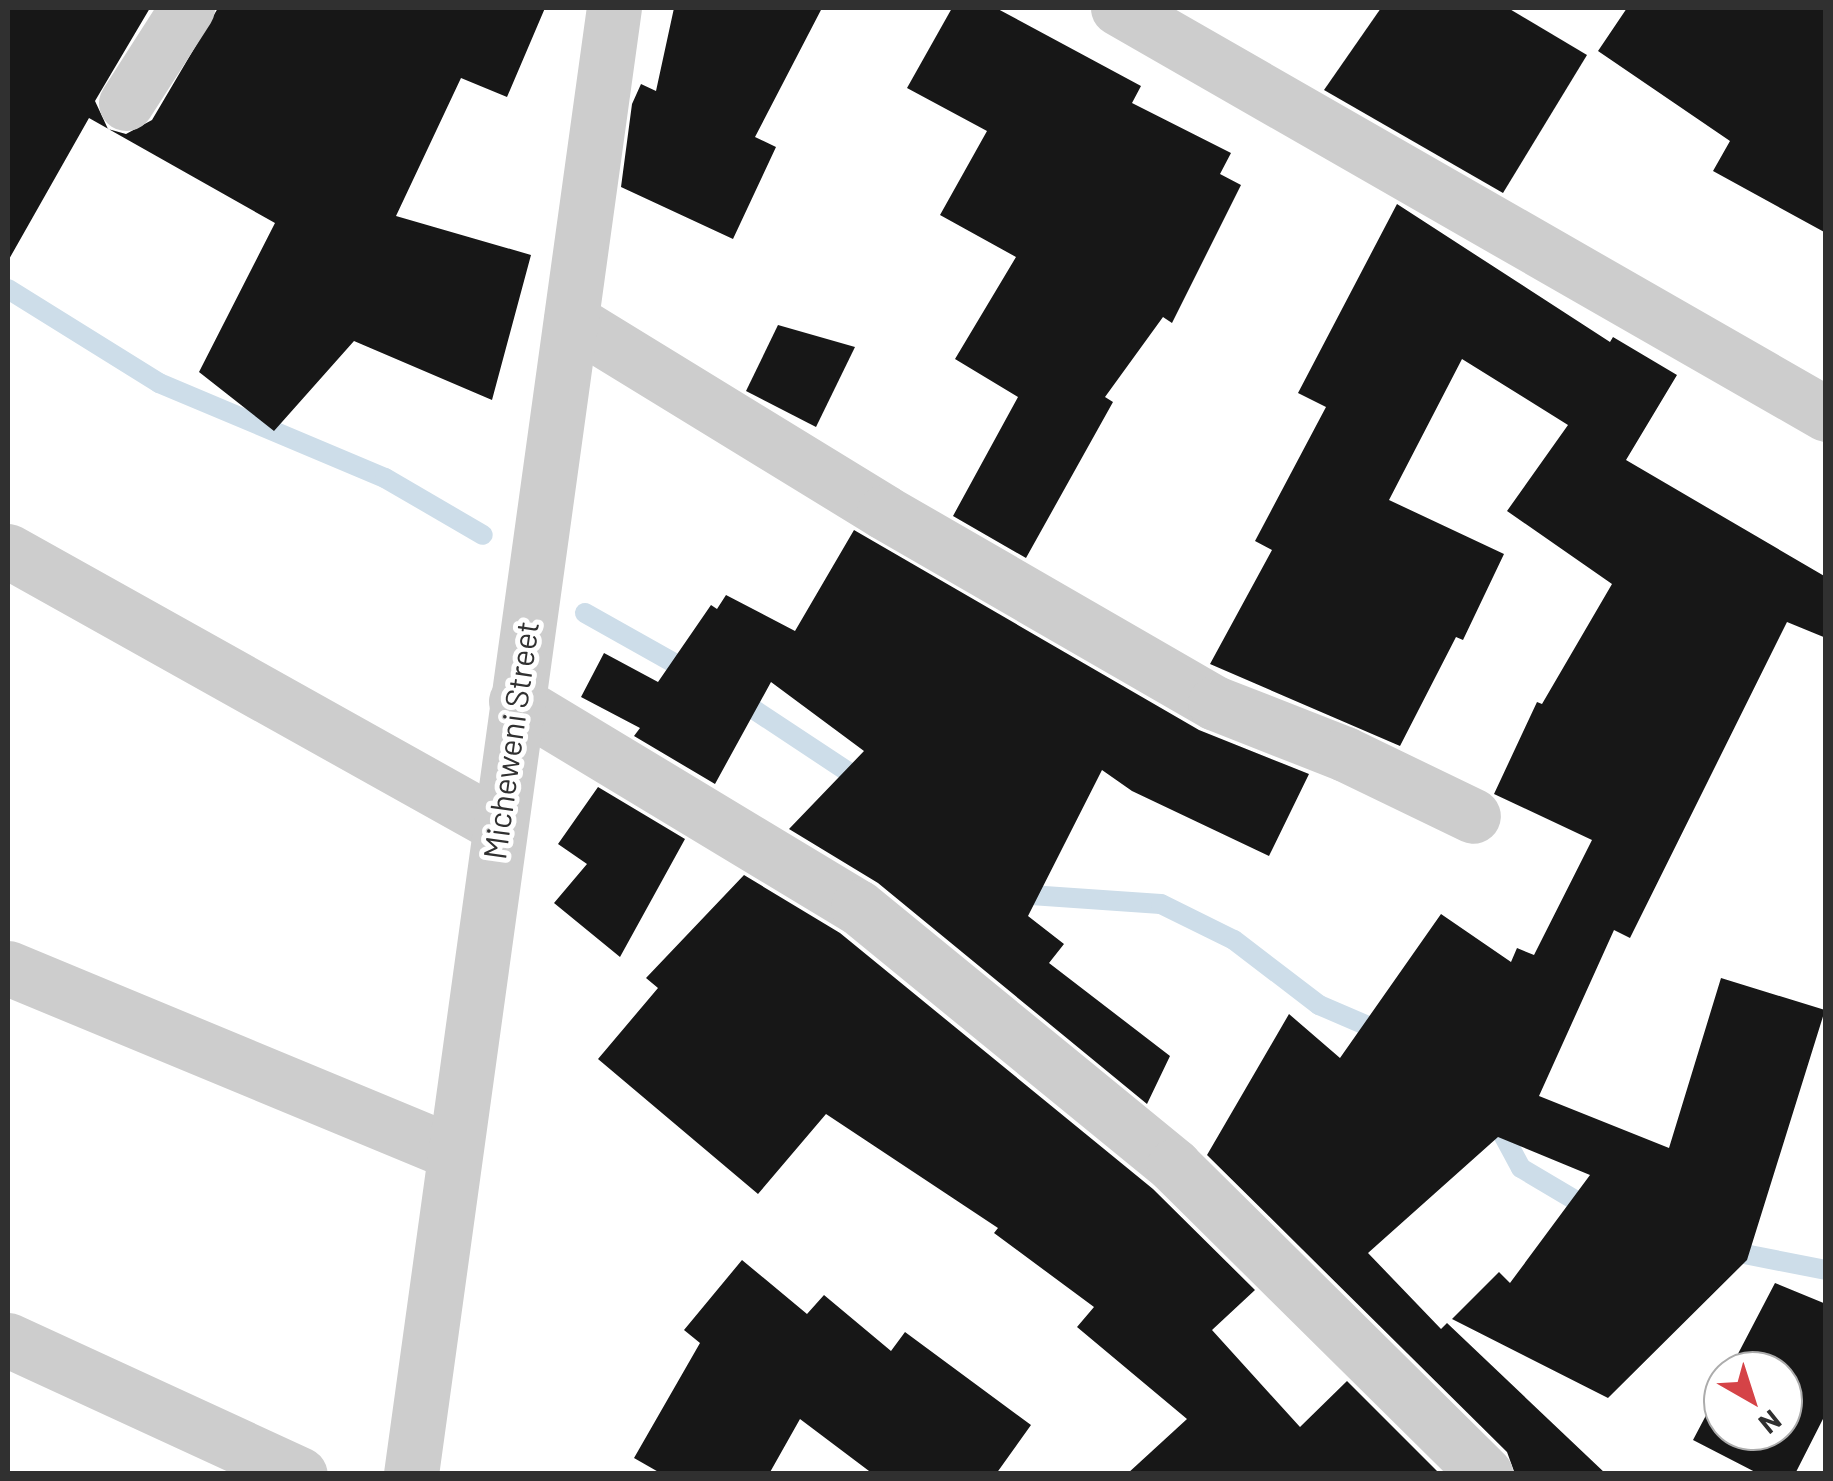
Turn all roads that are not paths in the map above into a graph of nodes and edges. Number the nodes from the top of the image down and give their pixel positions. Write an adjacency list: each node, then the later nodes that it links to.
1 (187, 8): 4 (street)
2 (614, 8): 5 (street, Micheweni Street)
3 (1118, 8): 6 (street)
4 (126, 102)
5 (571, 320): 8 (street, Micheweni Street); 9 (street)
6 (1826, 414)
7 (8, 550): 10 (street)
8 (516, 701): 10 (street, Micheweni Street); 16 (street)
9 (1473, 816)
10 (498, 826): 12 (street, Micheweni Street)
11 (8, 968): 12 (street)
12 (452, 1152): 15 (street, Micheweni Street)
13 (8, 1340): 14 (street)
14 (300, 1474)
15 (411, 1474)
16 (1485, 1474)

